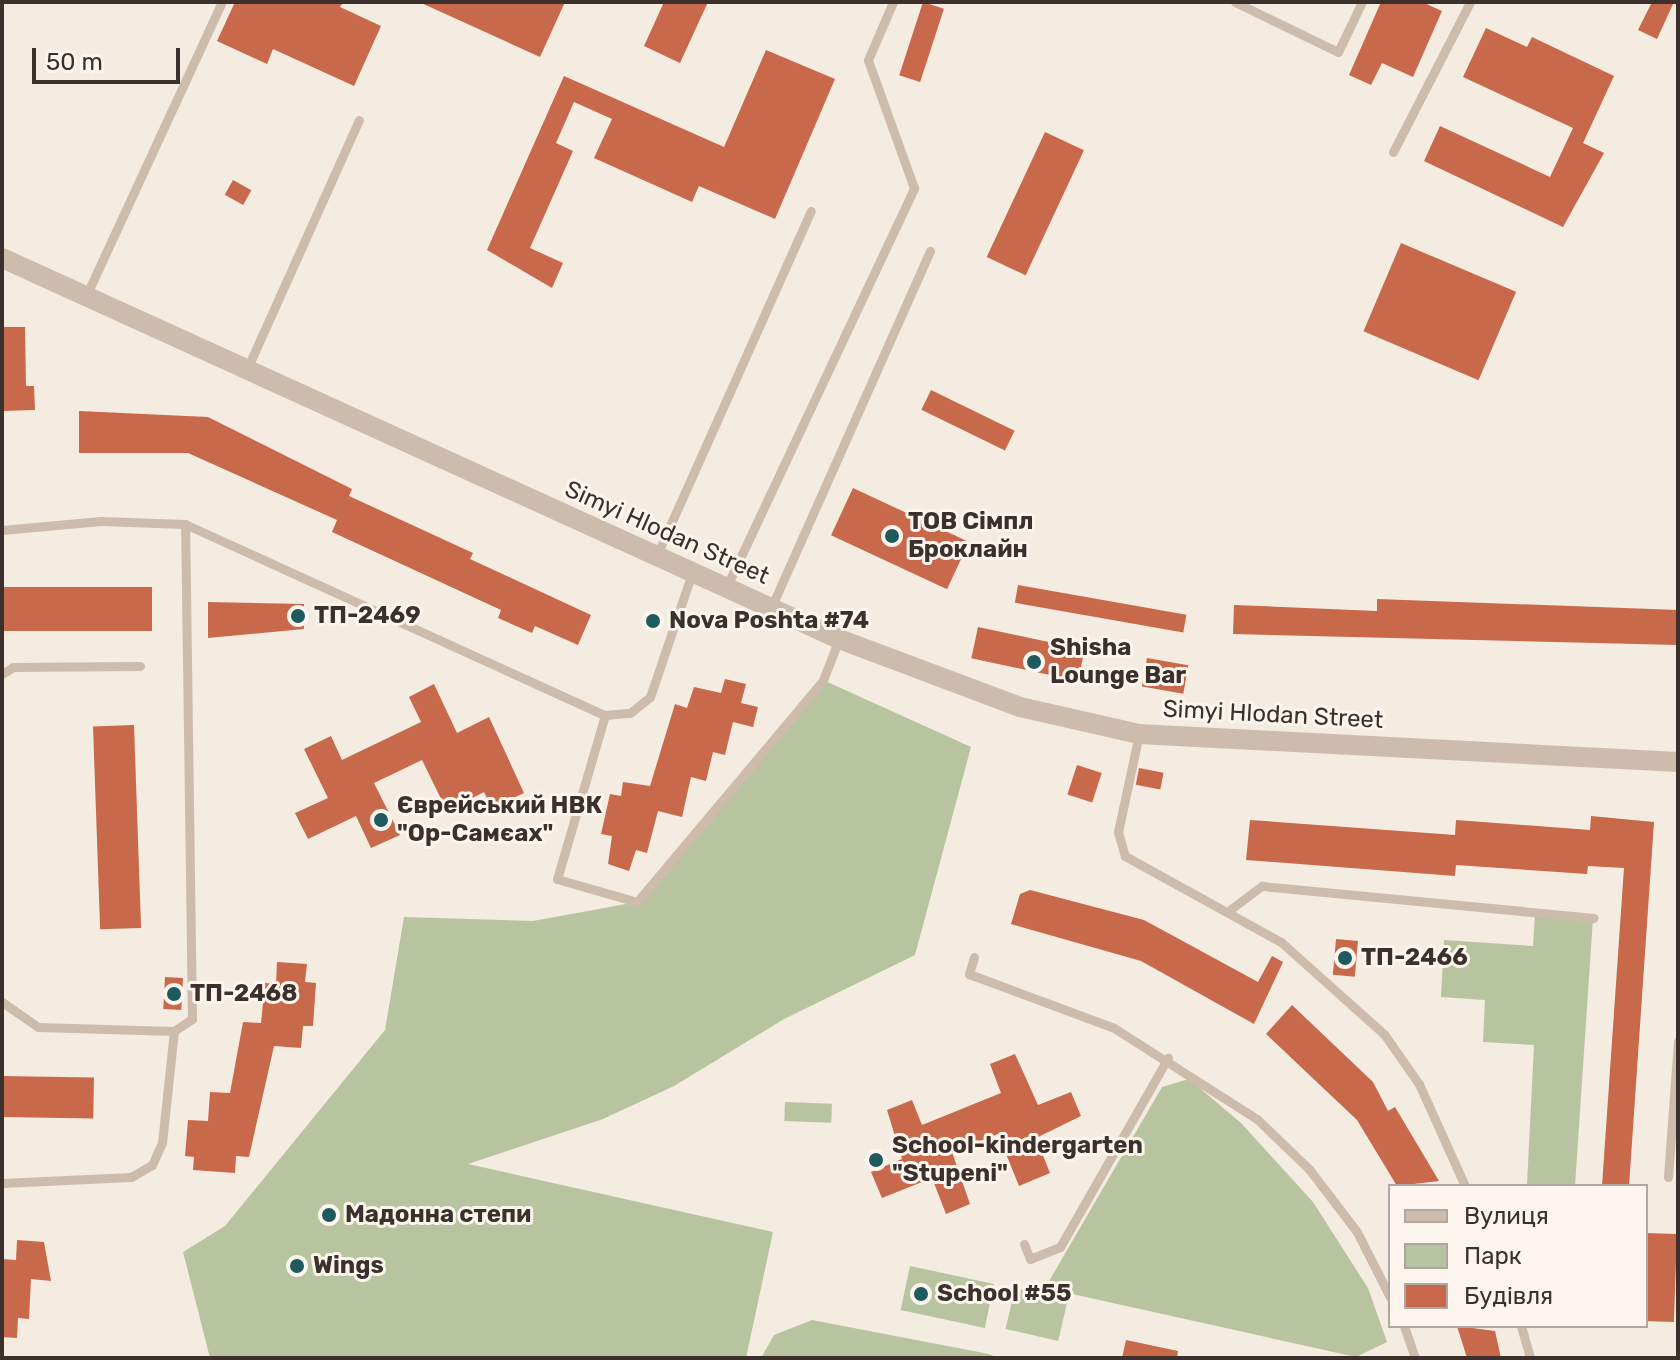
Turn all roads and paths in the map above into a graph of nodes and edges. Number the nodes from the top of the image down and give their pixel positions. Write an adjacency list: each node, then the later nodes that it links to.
1 (222, 2): 11 (lane)
2 (893, 2): 17 (lane)
3 (1235, 2): 4 (lane)
4 (1362, 2)
5 (1470, 2): 7 (lane)
6 (359, 120): 12 (lane)
7 (1393, 152)
8 (811, 211): 15 (lane)
9 (930, 251): 18 (lane)
10 (2, 258): 11 (street, Simyi Hlodan Street)
11 (86, 296): 12 (street, Simyi Hlodan Street)
12 (246, 369): 15 (street, Simyi Hlodan Street)
13 (185, 524): 14 (lane); 22 (lane); 29 (lane)
14 (2, 530)
15 (656, 557): 16 (street, Simyi Hlodan Street)
16 (692, 573): 17 (street, Simyi Hlodan Street); 22 (lane)
17 (726, 588): 18 (street, Simyi Hlodan Street)
18 (771, 608): 19 (street, Simyi Hlodan Street)
19 (839, 639): 22 (lane); 23 (street, Simyi Hlodan Street)
20 (140, 666): 21 (lane)
21 (2, 674)
22 (605, 715)
23 (1139, 734): 24 (street, Simyi Hlodan Street); 25 (lane)
24 (1678, 762)
25 (1231, 909): 26 (lane); 34 (lane)
26 (1593, 918)
27 (974, 957): 31 (lane)
28 (2, 1002): 29 (lane)
29 (174, 1031): 33 (lane)
30 (1678, 1041): 32 (lane)
31 (1168, 1058): 35 (lane); 36 (lane)
32 (1668, 1177)
33 (2, 1183)
34 (1464, 1184)
35 (1024, 1244)
36 (1388, 1293)
37 (1405, 1328): 39 (lane)
38 (1522, 1328): 40 (lane)
39 (1415, 1358)
40 (1530, 1358)

